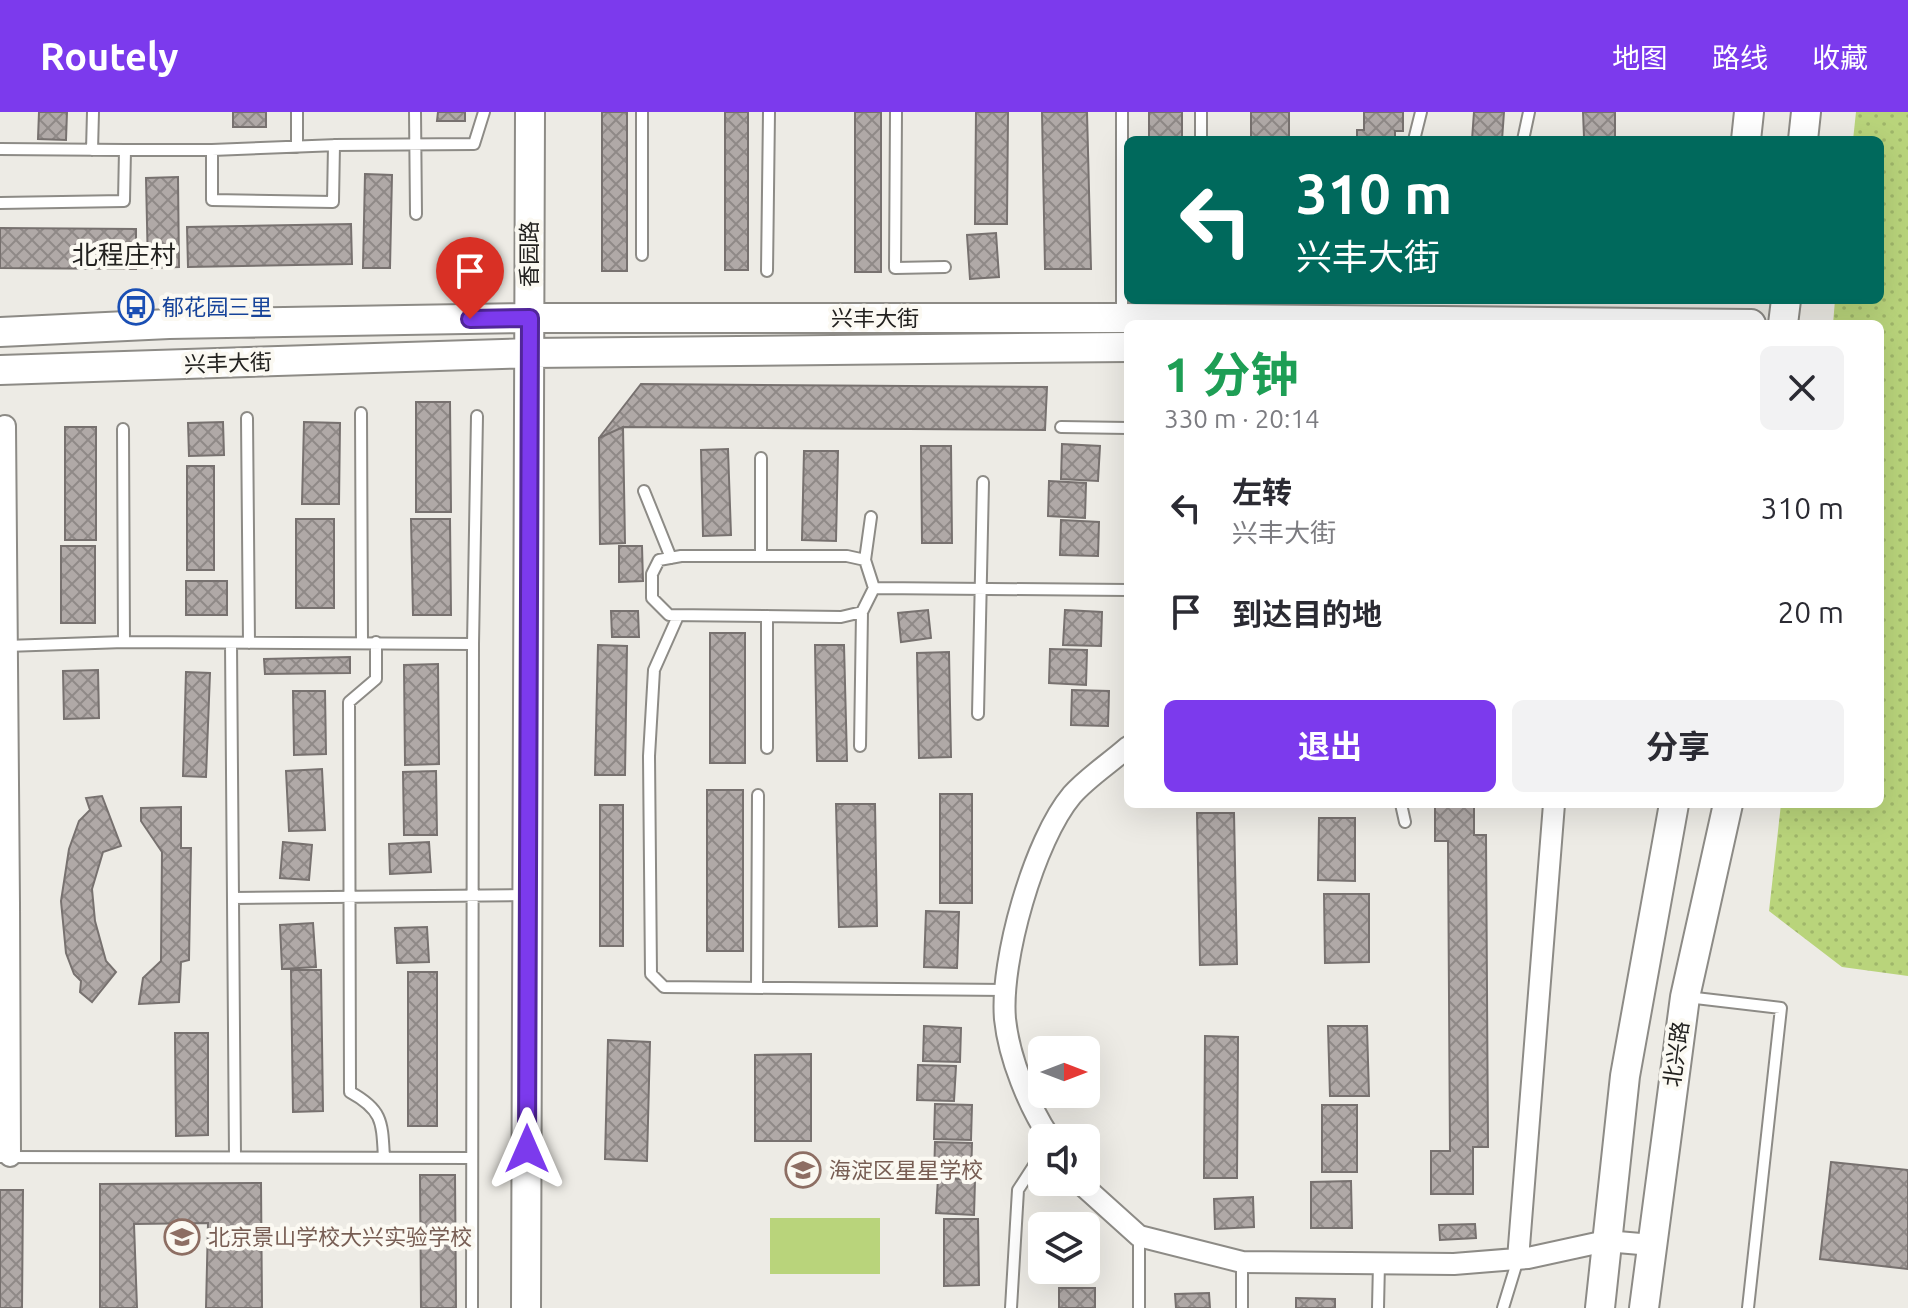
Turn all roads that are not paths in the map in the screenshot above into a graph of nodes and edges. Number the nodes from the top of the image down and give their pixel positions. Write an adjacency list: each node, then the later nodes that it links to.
1 (93, 112): 24 (lane)
2 (297, 112): 22 (lane)
3 (415, 112): 21 (lane)
4 (484, 112): 21 (lane)
5 (530, 112): 34 (main road, 香园路)
6 (642, 112): 29 (lane)
7 (769, 112): 31 (lane)
8 (896, 112): 30 (lane)
9 (1122, 112): 35 (lane)
10 (1201, 112): 15 (lane)
11 (1421, 112): 16 (lane)
12 (1529, 112): 17 (lane)
13 (1749, 112): 18 (main road)
14 (1806, 112): 19 (main road)
15 (1201, 136)
16 (1415, 136)
17 (1524, 136)
18 (1746, 136)
19 (1803, 136)
20 (338, 145): 21 (lane); 22 (lane); 26 (lane)
21 (416, 145): 28 (lane)
22 (297, 147): 26 (lane)
23 (0, 149): 24 (lane)
24 (92, 150): 25 (lane)
25 (125, 150): 26 (lane); 27 (lane)
26 (212, 150)
27 (0, 203)
28 (416, 214)
29 (642, 255)
30 (945, 267)
31 (767, 271)
32 (1686, 304): 37 (main road)
33 (1734, 317): 38 (main road, 兴丰大街)
34 (530, 318): 35 (main road, 兴丰大街); 39 (main road, 兴丰大街); 43 (main road, 香园路)
35 (1122, 318): 36 (main road, 兴丰大街); 41 (lane)
36 (1475, 320)
37 (1653, 320)
38 (1672, 320)
39 (169, 324): 40 (main road, 兴丰大街); 44 (main road)
40 (0, 332)
41 (1124, 337)
42 (1124, 347): 43 (main road, 兴丰大街)
43 (530, 353): 44 (main road, 兴丰大街); 84 (main road, 香园路)
44 (170, 365): 45 (main road, 兴丰大街)
45 (0, 370)
46 (361, 413): 67 (lane)
47 (477, 416): 71 (lane)
48 (247, 418): 70 (lane)
49 (5, 426): 72 (street)
50 (1061, 427): 51 (lane)
51 (1124, 428)
52 (123, 429): 66 (lane)
53 (761, 458): 57 (lane)
54 (983, 482): 61 (lane)
55 (644, 491): 58 (lane)
56 (871, 517): 59 (lane)
57 (761, 556): 58 (lane); 59 (lane)
58 (671, 558): 64 (lane)
59 (865, 560): 60 (lane)
60 (874, 588): 61 (lane); 63 (lane)
61 (980, 589): 62 (lane); 73 (lane)
62 (1124, 590)
63 (862, 612): 65 (lane); 74 (lane)
64 (678, 616): 65 (lane); 88 (lane)
65 (767, 616): 75 (lane)
66 (124, 642): 69 (lane); 72 (lane)
67 (362, 642): 68 (lane); 70 (lane)
68 (376, 642): 71 (lane); 85 (lane)
69 (231, 643): 70 (lane); 86 (lane)
70 (249, 643)
71 (473, 644): 83 (lane)
72 (3, 646): 87 (street)
73 (978, 714)
74 (860, 746)
75 (767, 748)
76 (1124, 750): 89 (street)
77 (758, 795): 88 (lane)
78 (1402, 808): 82 (lane)
79 (1554, 808): 101 (street)
80 (1673, 808): 99 (main road, 北兴路)
81 (1727, 808): 90 (main road, 北兴路)
82 (1405, 822)
83 (472, 895): 84 (lane); 85 (lane); 95 (lane)
84 (528, 895): 105 (main road, 香园路)
85 (348, 896): 86 (lane); 94 (lane)
86 (233, 898): 93 (lane)
87 (5, 903): 92 (street)
88 (757, 987): 89 (lane)
89 (1006, 990): 91 (street)
90 (1685, 997): 100 (main road, 北兴路); 113 (lane)
91 (1041, 1124)
92 (5, 1156): 93 (lane)
93 (235, 1157): 94 (lane)
94 (384, 1158): 95 (lane)
95 (472, 1158): 104 (lane)
96 (1028, 1175): 106 (lane)
97 (1095, 1196): 98 (street)
98 (1139, 1236): 102 (street); 107 (lane)
99 (1606, 1241): 100 (street); 101 (street); 111 (main road, 北兴路)
100 (1652, 1245): 112 (main road, 北兴路)
101 (1518, 1259): 103 (street); 110 (lane)
102 (1242, 1262): 103 (street); 108 (lane)
103 (1379, 1263): 109 (lane)
104 (472, 1308)
105 (526, 1308)
106 (1011, 1308)
107 (1139, 1308)
108 (1242, 1308)
109 (1378, 1308)
110 (1503, 1308)
111 (1600, 1308)
112 (1644, 1308)
113 (1748, 1308)

